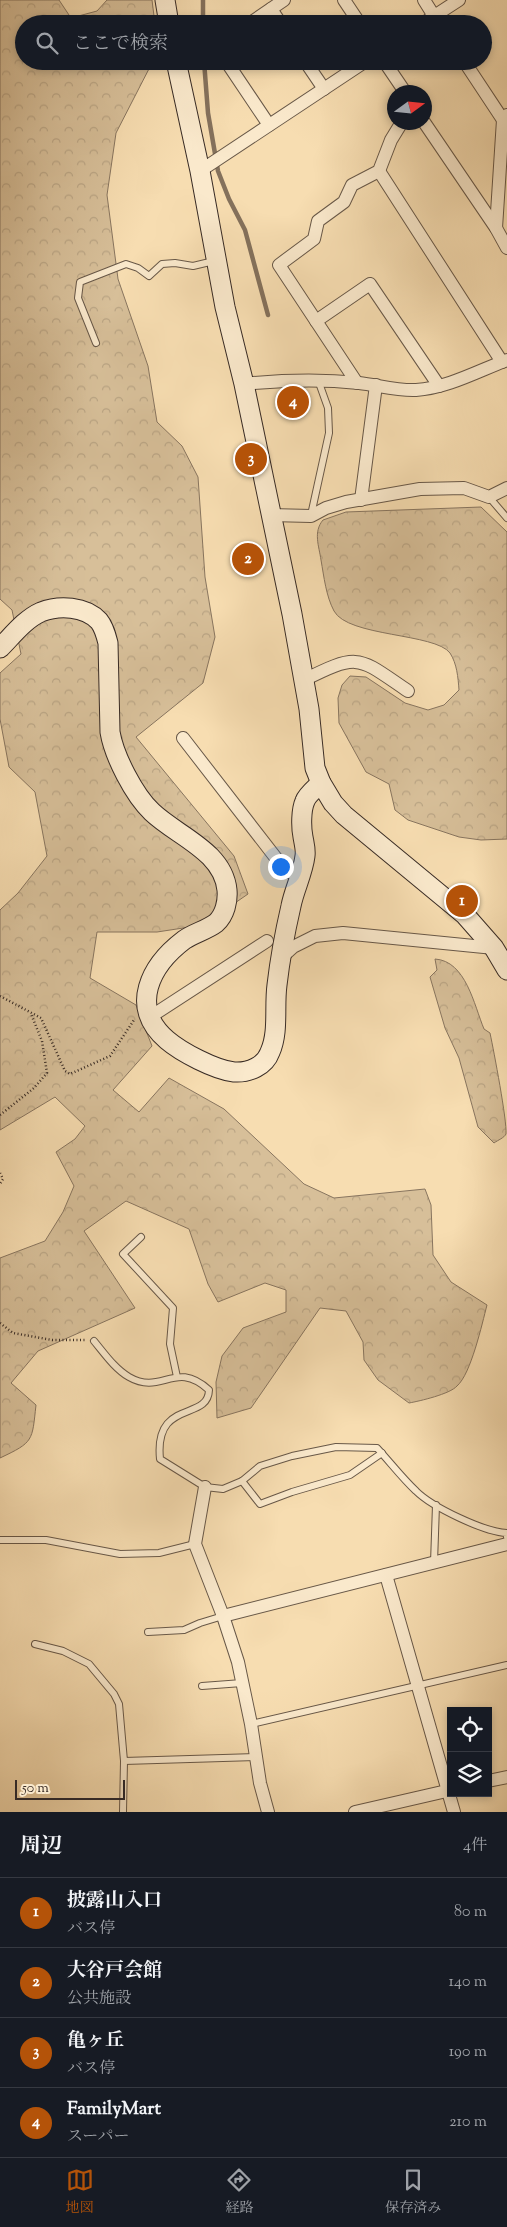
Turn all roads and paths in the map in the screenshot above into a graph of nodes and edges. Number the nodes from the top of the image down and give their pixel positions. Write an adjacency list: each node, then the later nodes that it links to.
1 (166, 0): 7 (street)
2 (284, 0): 6 (street)
3 (344, 0): 10 (street)
4 (424, 0): 11 (street)
5 (459, 0): 12 (street)
6 (271, 9): 8 (street); 9 (street)
7 (168, 15)
8 (262, 15)
9 (275, 15)
10 (354, 15)
11 (433, 15)
12 (442, 15)
13 (179, 70): 26 (street)
14 (232, 70): 22 (street)
15 (312, 70): 20 (street)
16 (352, 70): 20 (street)
17 (390, 70): 19 (street)
18 (471, 70): 21 (street)
19 (400, 85)
20 (324, 89): 22 (street)
21 (505, 117): 25 (street)
22 (269, 125): 26 (street)
23 (397, 130): 27 (street)
24 (429, 130): 28 (street)
25 (504, 151): 28 (street)
26 (200, 171): 30 (street)
27 (379, 171): 31 (street); 33 (street)
28 (496, 228): 29 (street)
29 (507, 248)
30 (216, 261): 32 (lane); 36 (street)
31 (316, 321): 35 (street); 38 (street)
32 (96, 343)
33 (505, 361): 38 (street)
34 (318, 380): 35 (street); 36 (street); 43 (lane)
35 (357, 383): 37 (street)
36 (244, 384): 42 (street)
37 (376, 385): 38 (street); 41 (street)
38 (439, 386)
39 (507, 488): 40 (street)
40 (489, 497): 41 (street); 44 (lane)
41 (361, 500): 43 (street)
42 (270, 515): 43 (street); 46 (street)
43 (311, 516)
44 (507, 518)
45 (0, 648): 57 (street)
46 (304, 680): 47 (street); 49 (street)
47 (408, 691)
48 (183, 738): 50 (street)
49 (321, 783): 50 (street); 52 (street)
50 (300, 875): 53 (street)
51 (267, 941): 57 (street)
52 (494, 948): 53 (street); 54 (street)
53 (282, 957): 57 (street)
54 (507, 969)
55 (0, 996): 56 (path)
56 (30, 1012): 57 (path); 58 (path)
57 (149, 1013)
58 (0, 1115)
59 (0, 1173): 60 (path)
60 (0, 1184)
61 (141, 1237): 64 (lane)
62 (0, 1322): 63 (path)
63 (94, 1340): 64 (lane)
64 (177, 1377): 67 (lane)
65 (382, 1453): 66 (lane); 66 (lane); 68 (lane)
66 (242, 1481): 67 (lane)
67 (205, 1487): 71 (street)
68 (436, 1505): 69 (lane); 73 (lane)
69 (507, 1537)
70 (0, 1540): 71 (lane)
71 (195, 1544): 75 (street)
72 (507, 1544): 73 (street)
73 (434, 1563): 74 (street)
74 (386, 1575): 75 (street); 80 (street)
75 (223, 1616): 76 (lane); 79 (street)
76 (148, 1632)
77 (34, 1644): 84 (lane)
78 (507, 1665): 80 (lane)
79 (242, 1683): 81 (lane); 82 (street)
80 (418, 1685): 82 (lane); 87 (street)
81 (202, 1686)
82 (251, 1724): 83 (street)
83 (256, 1757): 84 (lane); 91 (street)
84 (124, 1761): 90 (lane)
85 (507, 1777): 86 (street)
86 (492, 1780)
87 (447, 1783)
88 (447, 1790): 92 (street)
89 (451, 1797): 93 (street)
90 (123, 1812)
91 (268, 1812)
92 (354, 1812)
93 (454, 1812)

